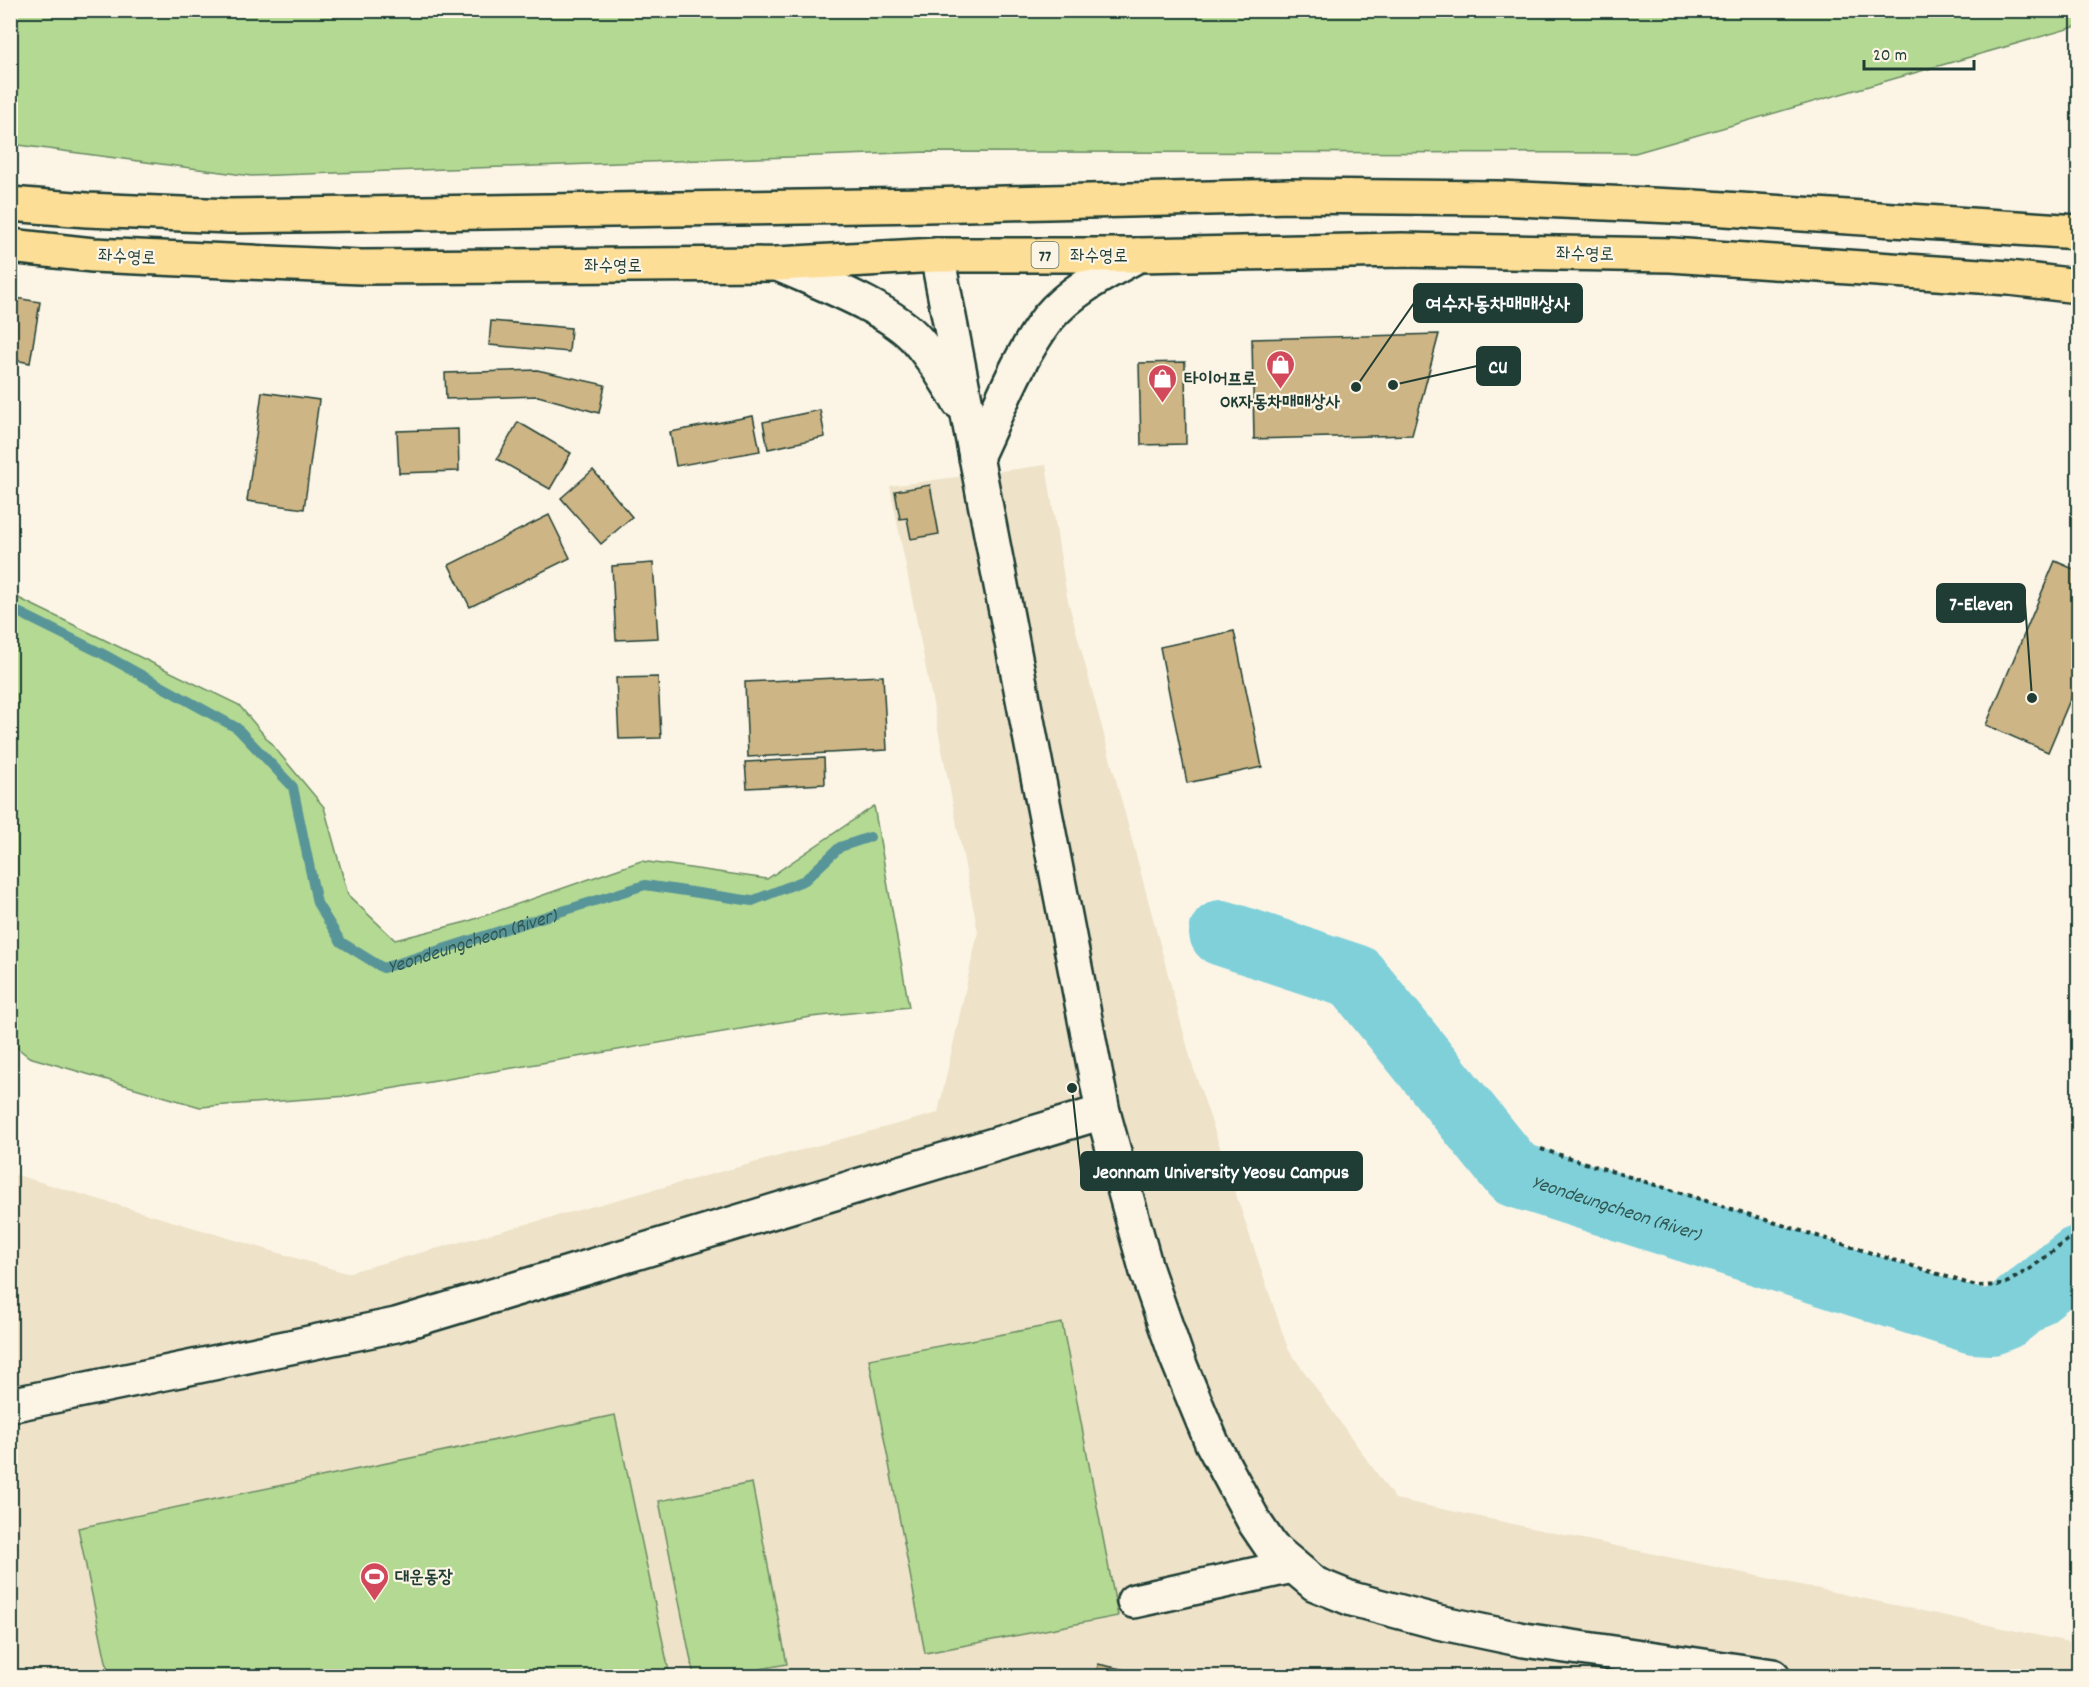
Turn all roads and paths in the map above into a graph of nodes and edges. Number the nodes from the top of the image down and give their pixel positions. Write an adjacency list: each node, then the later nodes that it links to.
1 (10, 204): 2 (main road)
2 (927, 205): 3 (main road); 5 (main road)
3 (2079, 232)
4 (10, 246): 7 (main road, 좌수영로 / 77)
5 (937, 255): 6 (main road, 좌수영로 / 77); 7 (main road, 좌수영로 / 77); 9 (street)
6 (1138, 255): 8 (main road, 좌수영로 / 77); 10 (street)
7 (778, 264): 9 (street)
8 (2079, 286)
9 (969, 421): 10 (street)
10 (978, 465): 11 (street)
11 (1103, 1112): 14 (street); 15 (street)
12 (1541, 1149): 13 (path)
13 (2079, 1232)
14 (10, 1405)
15 (1293, 1566): 16 (street); 17 (street)
16 (1134, 1601)
17 (1773, 1677)

